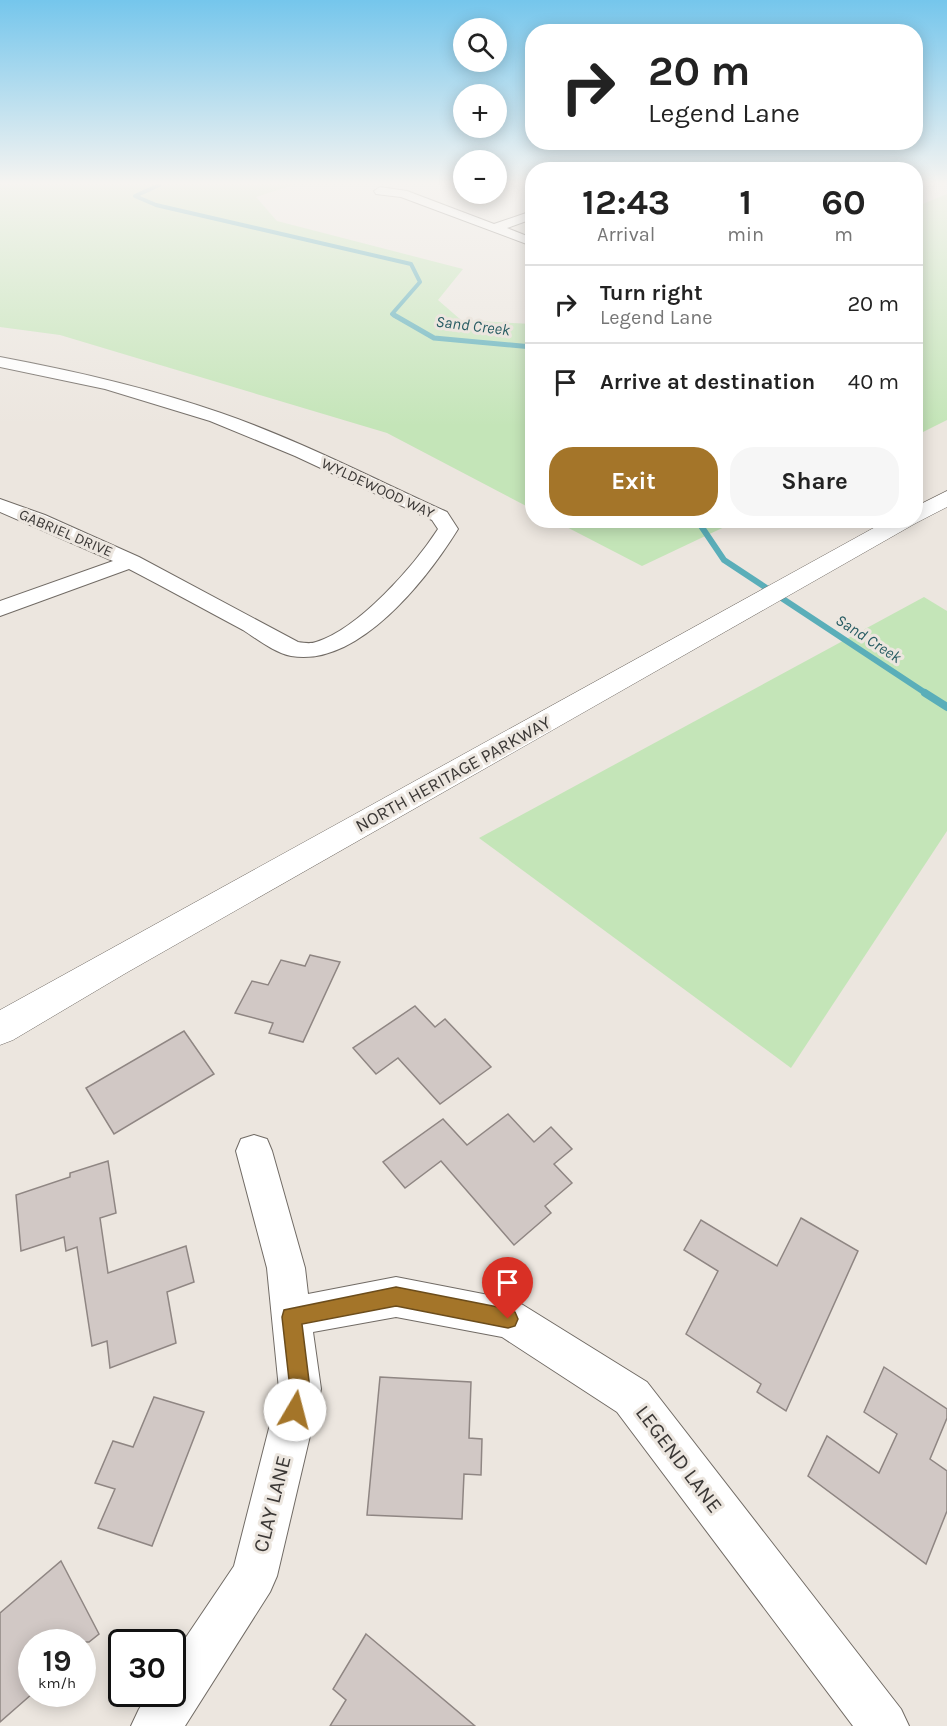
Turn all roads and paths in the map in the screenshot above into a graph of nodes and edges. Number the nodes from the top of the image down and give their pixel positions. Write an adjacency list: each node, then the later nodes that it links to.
1 (0, 362): 6 (street, WYLDEWOOD WAY)
2 (947, 498): 4 (main road)
3 (0, 505): 6 (street, GABRIEL DRIVE)
4 (923, 512)
5 (892, 528): 8 (main road, NORTH HERITAGE PARKWAY)
6 (132, 561): 7 (street)
7 (0, 609)
8 (0, 1029)
9 (254, 1152): 10 (street, CLAY LANE)
10 (291, 1317): 11 (street, CLAY LANE); 12 (street, LEGEND LANE)
11 (156, 1726)
12 (884, 1726)

